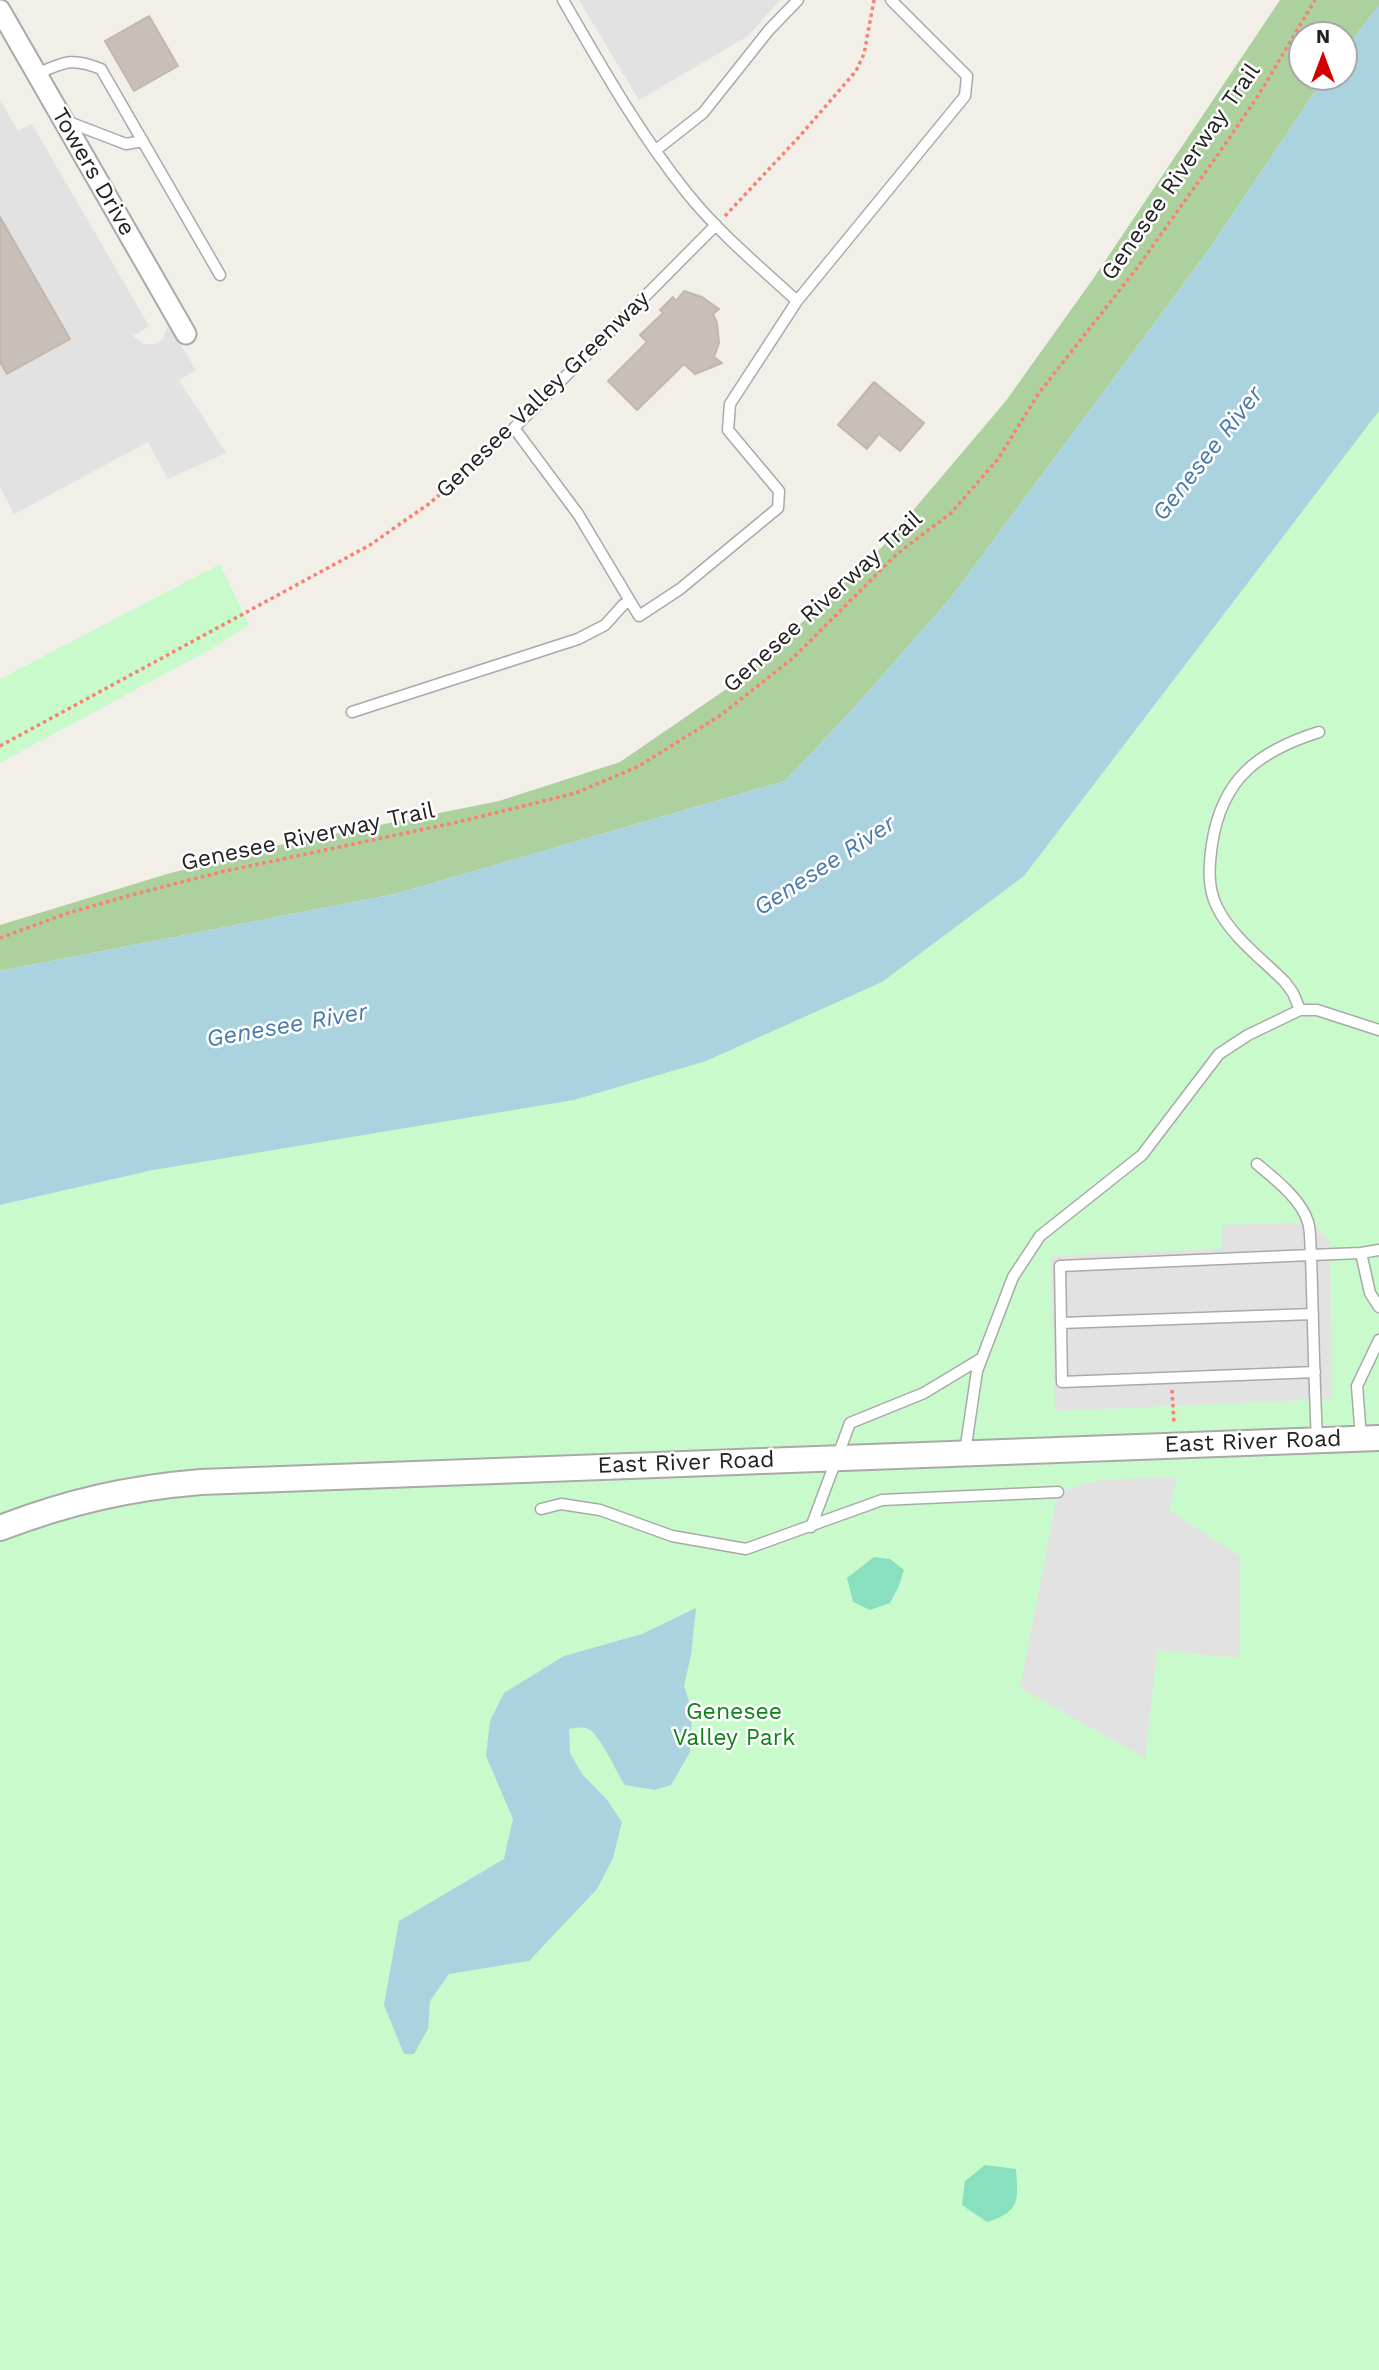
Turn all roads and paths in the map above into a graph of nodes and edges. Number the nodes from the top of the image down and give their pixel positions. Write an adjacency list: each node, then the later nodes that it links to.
1 (563, 0): 10 (lane)
2 (798, 0): 10 (lane)
3 (874, 0): 11 (path)
4 (891, 0): 13 (lane)
5 (1315, 0): 20 (path, Genesee Riverway Trail)
6 (0, 10): 7 (street, Towers Drive)
7 (37, 74): 8 (street, Towers Drive); 9 (lane)
8 (63, 119): 9 (lane); 14 (street, Towers Drive)
9 (143, 141): 12 (lane)
10 (656, 150): 11 (lane)
11 (716, 225): 13 (lane); 15 (lane, Genesee Valley Greenway)
12 (220, 275)
13 (797, 301): 16 (lane)
14 (186, 334)
15 (514, 428): 16 (lane); 19 (path, Genesee Valley Greenway)
16 (630, 601): 17 (lane)
17 (352, 712)
18 (1319, 732): 21 (lane)
19 (0, 746)
20 (0, 938)
21 (1300, 1010): 22 (lane); 31 (lane)
22 (1379, 1030)
23 (1257, 1164): 26 (lane)
24 (1379, 1250): 25 (lane)
25 (1361, 1254): 26 (lane); 27 (lane)
26 (1311, 1255): 28 (lane); 29 (lane)
27 (1379, 1307)
28 (1313, 1314): 29 (lane); 32 (lane)
29 (1061, 1323): 32 (lane)
30 (1379, 1340): 35 (lane)
31 (982, 1358): 37 (lane); 38 (lane)
32 (1315, 1372): 36 (lane)
33 (1173, 1406): 34 (path)
34 (1174, 1432)
35 (1370, 1438): 36 (street, East River Road)
36 (1317, 1440): 37 (street, East River Road)
37 (965, 1453): 38 (street, East River Road)
38 (836, 1457): 41 (lane); 42 (street, East River Road)
39 (1058, 1492): 41 (lane)
40 (541, 1509): 41 (lane)
41 (811, 1527)
42 (0, 1528)

